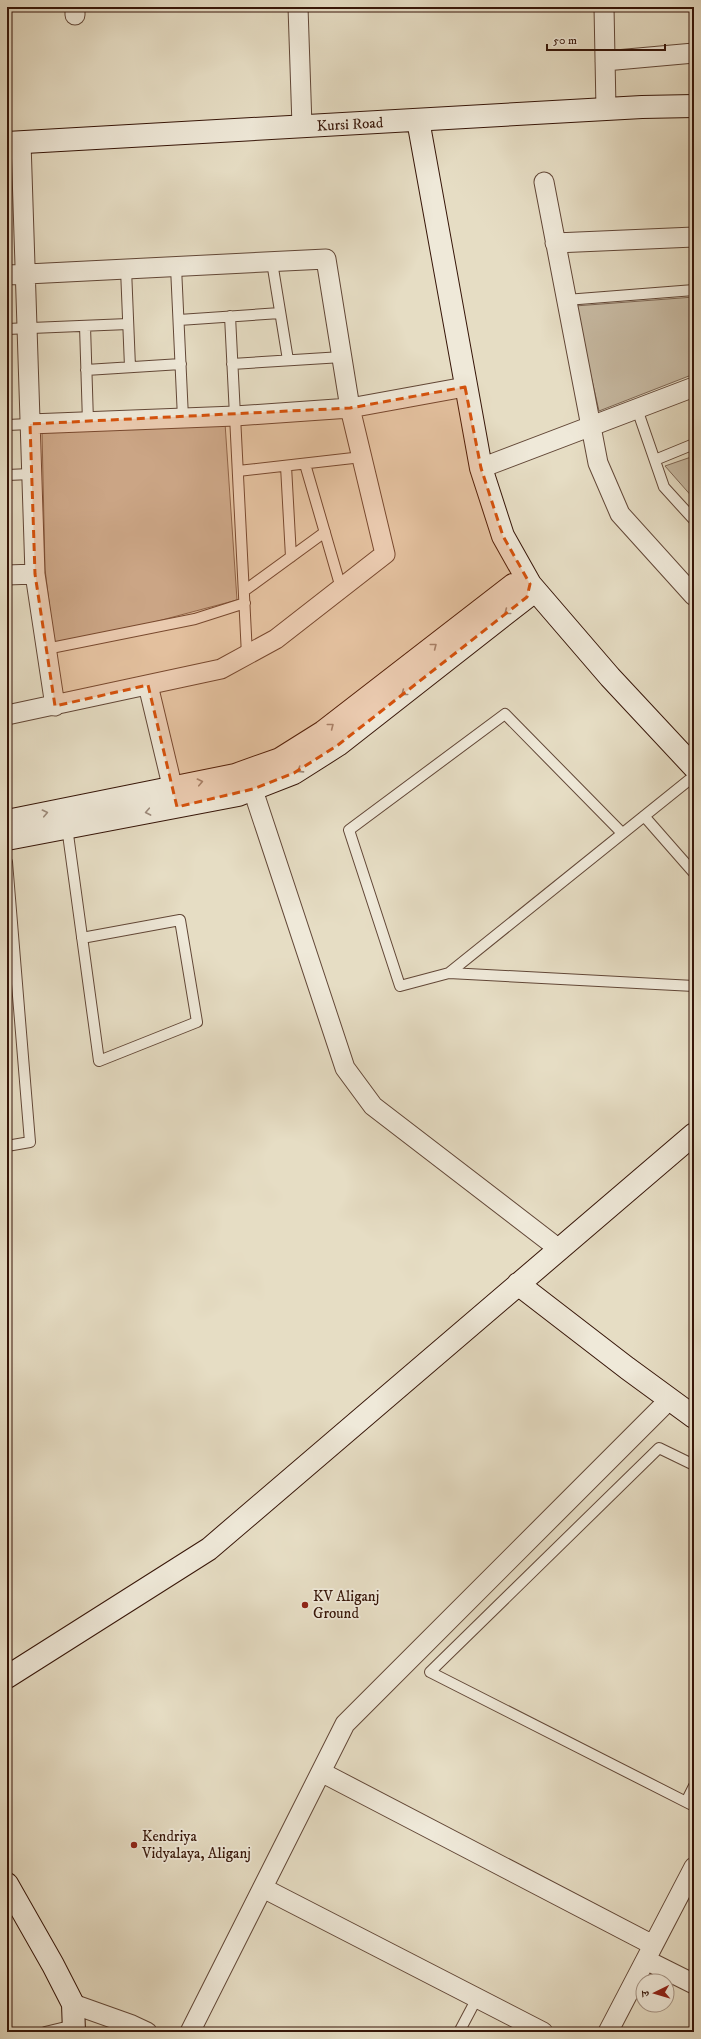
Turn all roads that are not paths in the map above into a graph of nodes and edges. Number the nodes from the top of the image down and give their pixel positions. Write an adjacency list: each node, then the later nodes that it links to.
1 (298, 7): 8 (street)
2 (604, 7): 4 (street)
3 (694, 53): 4 (street)
4 (605, 61): 6 (street)
5 (694, 106): 6 (street, Kursi Road)
6 (606, 109): 7 (street, Kursi Road)
7 (418, 120): 8 (street, Kursi Road); 32 (street)
8 (302, 126): 9 (street, Kursi Road)
9 (14, 143): 16 (street)
10 (544, 182): 12 (street)
11 (694, 237): 12 (street)
12 (555, 244): 18 (street)
13 (272, 262): 14 (street); 19 (lane); 26 (street)
14 (176, 266): 15 (street); 21 (lane)
15 (126, 269): 16 (street); 22 (lane)
16 (16, 274): 24 (street)
17 (694, 290): 18 (lane)
18 (566, 300): 41 (street)
19 (280, 313): 20 (lane); 27 (lane)
20 (230, 316): 21 (lane); 29 (lane)
21 (179, 320): 28 (lane)
22 (128, 324): 23 (lane); 30 (lane)
23 (84, 326): 24 (lane); 31 (lane)
24 (27, 327): 25 (lane); 39 (street)
25 (7, 329)
26 (342, 357): 27 (lane); 34 (street)
27 (288, 360): 29 (lane)
28 (181, 364): 30 (lane); 37 (lane)
29 (232, 364): 36 (lane)
30 (130, 367): 31 (lane)
31 (86, 370): 38 (lane)
32 (465, 387): 34 (street); 47 (street)
33 (694, 387): 35 (street)
34 (350, 408): 36 (street); 43 (street)
35 (637, 409): 41 (street); 44 (lane)
36 (235, 416): 37 (street); 48 (lane)
37 (183, 418): 38 (street)
38 (88, 422): 39 (street)
39 (30, 424): 40 (lane); 49 (street)
40 (7, 425)
41 (591, 426): 47 (street); 59 (street)
42 (694, 444): 44 (lane)
43 (362, 457): 45 (lane); 57 (street)
44 (655, 460): 51 (lane)
45 (305, 464): 46 (lane); 52 (lane)
46 (286, 466): 48 (lane); 53 (lane)
47 (481, 468): 56 (street)
48 (238, 471): 58 (lane)
49 (31, 474): 50 (lane); 54 (street)
50 (7, 475)
51 (694, 520)
52 (325, 532): 53 (lane); 57 (lane)
53 (291, 557): 58 (lane)
54 (35, 574): 55 (street); 61 (street)
55 (7, 576)
56 (530, 584): 66 (street); 68 (street)
57 (341, 588): 62 (street)
58 (244, 591): 60 (lane)
59 (694, 596)
60 (245, 603): 61 (lane); 62 (lane)
61 (46, 649): 64 (street)
62 (247, 655): 63 (street)
63 (148, 685): 64 (street); 69 (street)
64 (55, 706): 65 (street)
65 (7, 715)
66 (694, 767)
67 (694, 776): 70 (lane)
68 (250, 780): 69 (street); 83 (street)
69 (175, 797): 71 (street, one-way to 69); 72 (street, one-way to 72)
70 (644, 816): 73 (lane); 76 (lane)
71 (7, 821)
72 (67, 827): 74 (street); 78 (lane)
73 (622, 833): 79 (lane); 79 (lane)
74 (7, 839)
75 (7, 862): 77 (lane)
76 (694, 873)
77 (8, 891): 82 (lane)
78 (82, 938): 78 (lane)
79 (449, 973): 80 (lane)
80 (694, 986)
81 (694, 1134): 83 (street)
82 (7, 1146)
83 (559, 1249): 84 (street)
84 (518, 1284): 85 (street); 88 (street)
85 (670, 1399): 86 (street); 89 (street)
86 (694, 1416)
87 (694, 1465): 91 (lane)
88 (7, 1677)
89 (321, 1772): 94 (street); 95 (street)
90 (694, 1786): 91 (lane)
91 (690, 1804)
92 (694, 1866): 95 (street)
93 (7, 1884): 98 (street)
94 (262, 1888): 97 (street); 102 (street)
95 (650, 1953): 96 (street); 105 (street)
96 (694, 1984)
97 (477, 1998): 103 (lane); 104 (street)
98 (72, 2004): 99 (street); 101 (street)
99 (74, 2029): 100 (lane)
100 (45, 2032)
101 (147, 2032)
102 (190, 2032)
103 (459, 2032)
104 (543, 2032)
105 (608, 2032)

